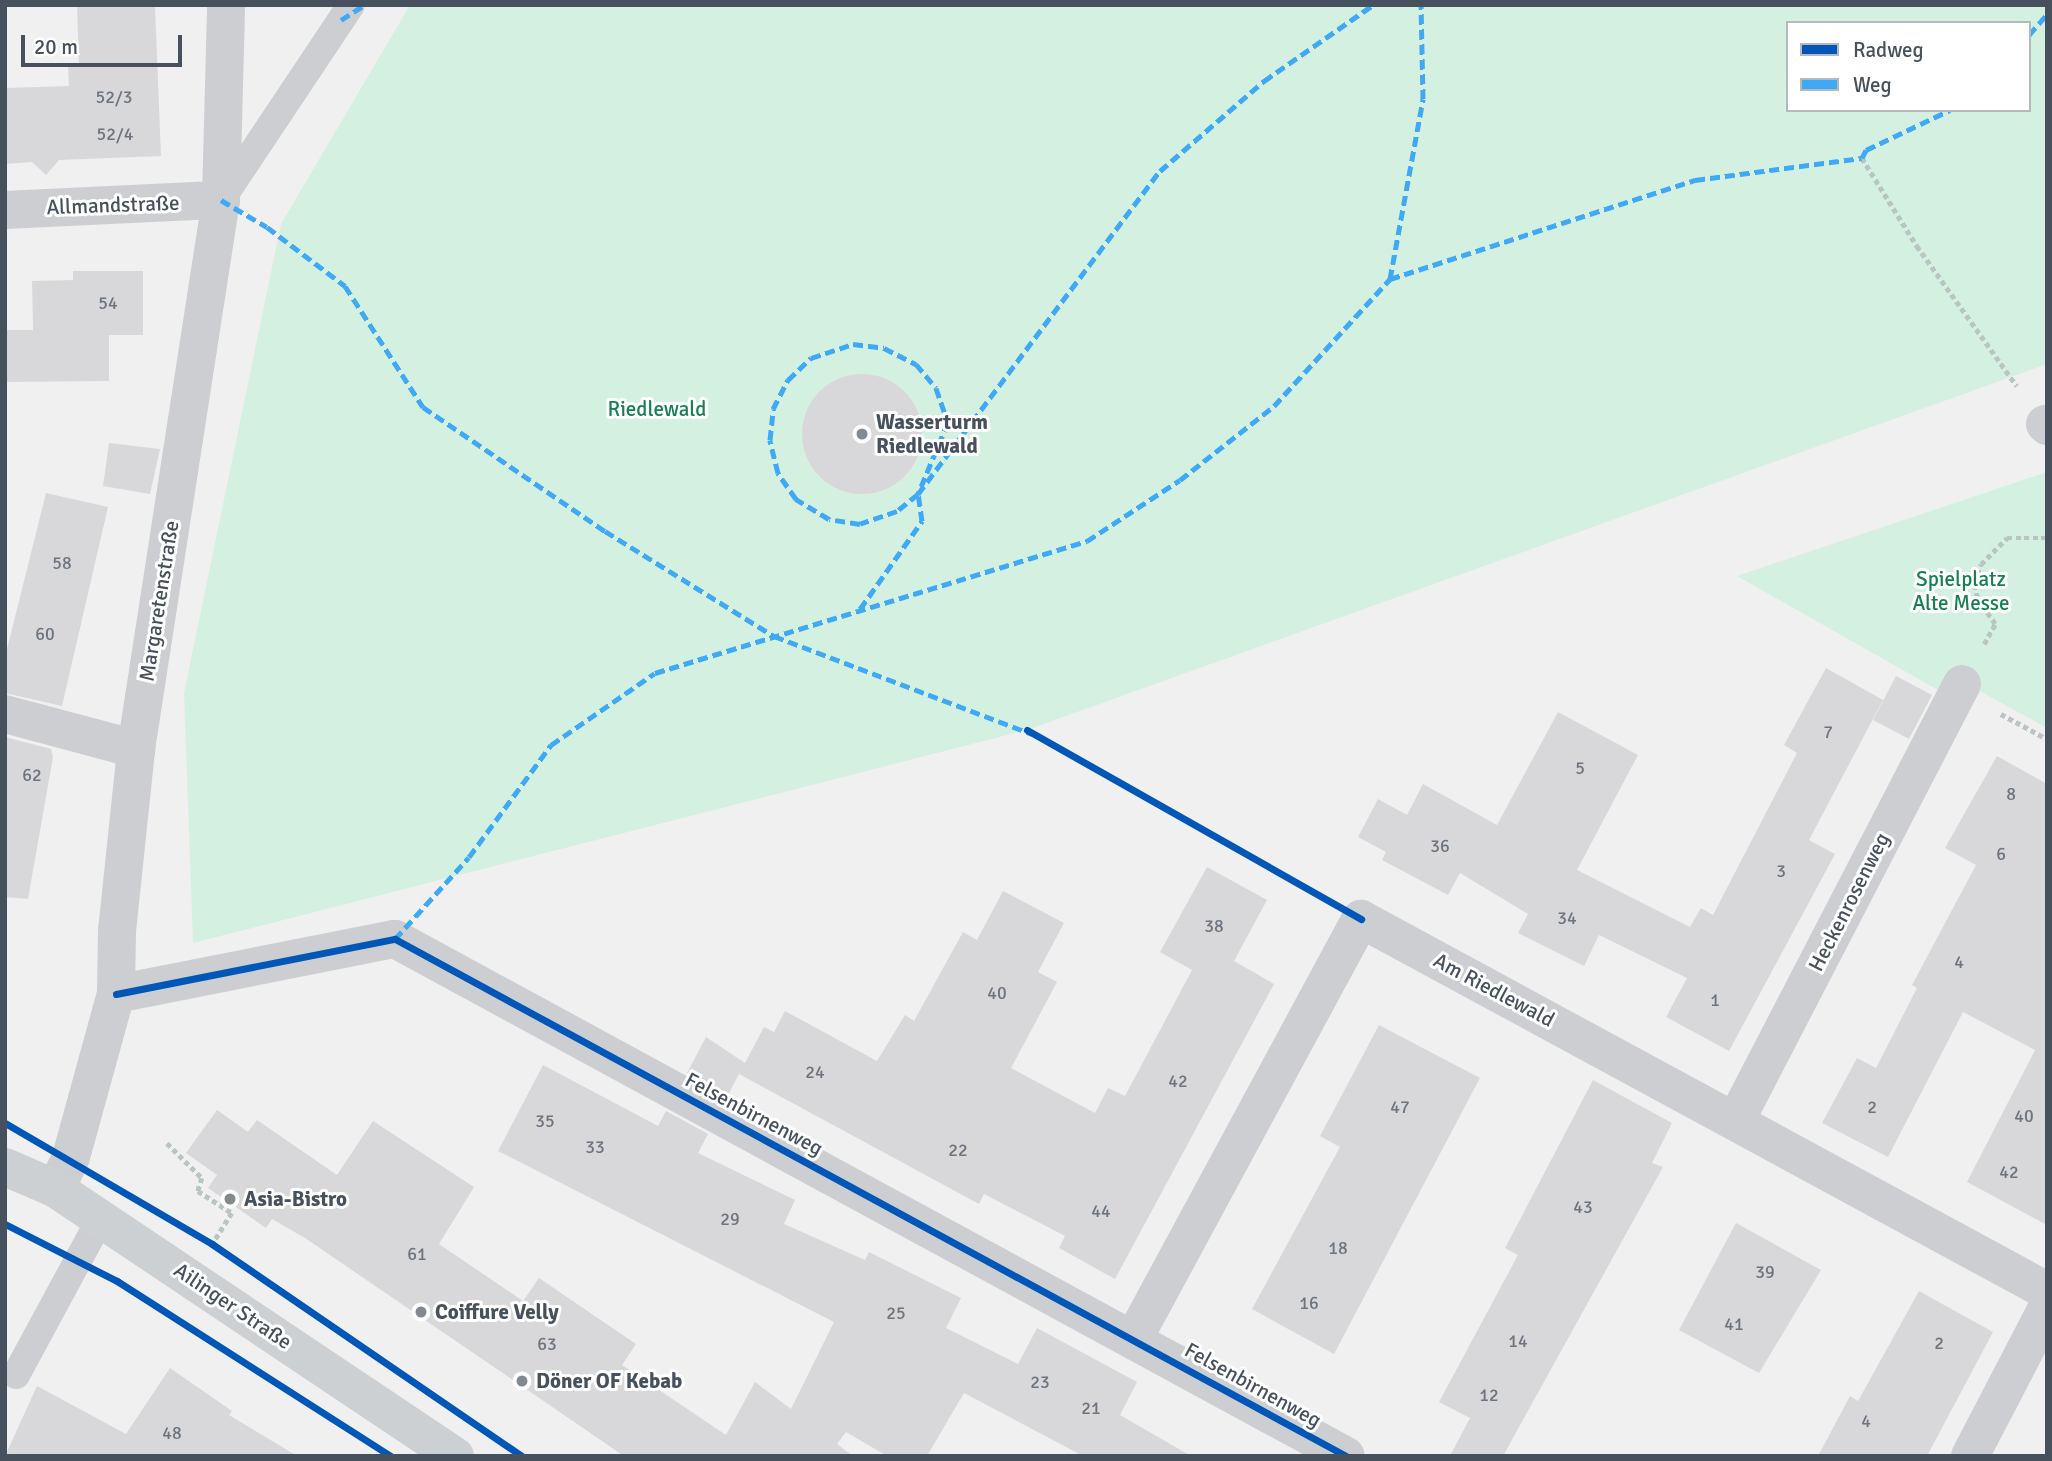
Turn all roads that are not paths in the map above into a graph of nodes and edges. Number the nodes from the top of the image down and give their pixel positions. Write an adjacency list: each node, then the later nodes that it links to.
1 (226, 5): 3 (street, Margaretenstraße)
2 (351, 5): 3 (lane)
3 (221, 200): 4 (street, Allmandstraße); 7 (street, Margaretenstraße)
4 (5, 210)
5 (1962, 684): 9 (street, Heckenrosenweg)
6 (5, 714): 7 (street)
7 (136, 749): 8 (street, Margaretenstraße)
8 (116, 994): 11 (street, Margaretenstraße); 15 (street, Felsenbirnenweg)
9 (1736, 1120): 13 (street, Am Riedlewald); 15 (street, Am Riedlewald)
10 (5, 1167): 11 (main road, Ailinger Straße)
11 (56, 1189): 12 (main road, Ailinger Straße)
12 (101, 1218): 16 (lane); 17 (main road, Ailinger Straße)
13 (2047, 1291)
14 (2047, 1308): 19 (street)
15 (1133, 1340): 18 (street, Felsenbirnenweg)
16 (16, 1376)
17 (455, 1456)
18 (1346, 1456)
19 (1970, 1456)

